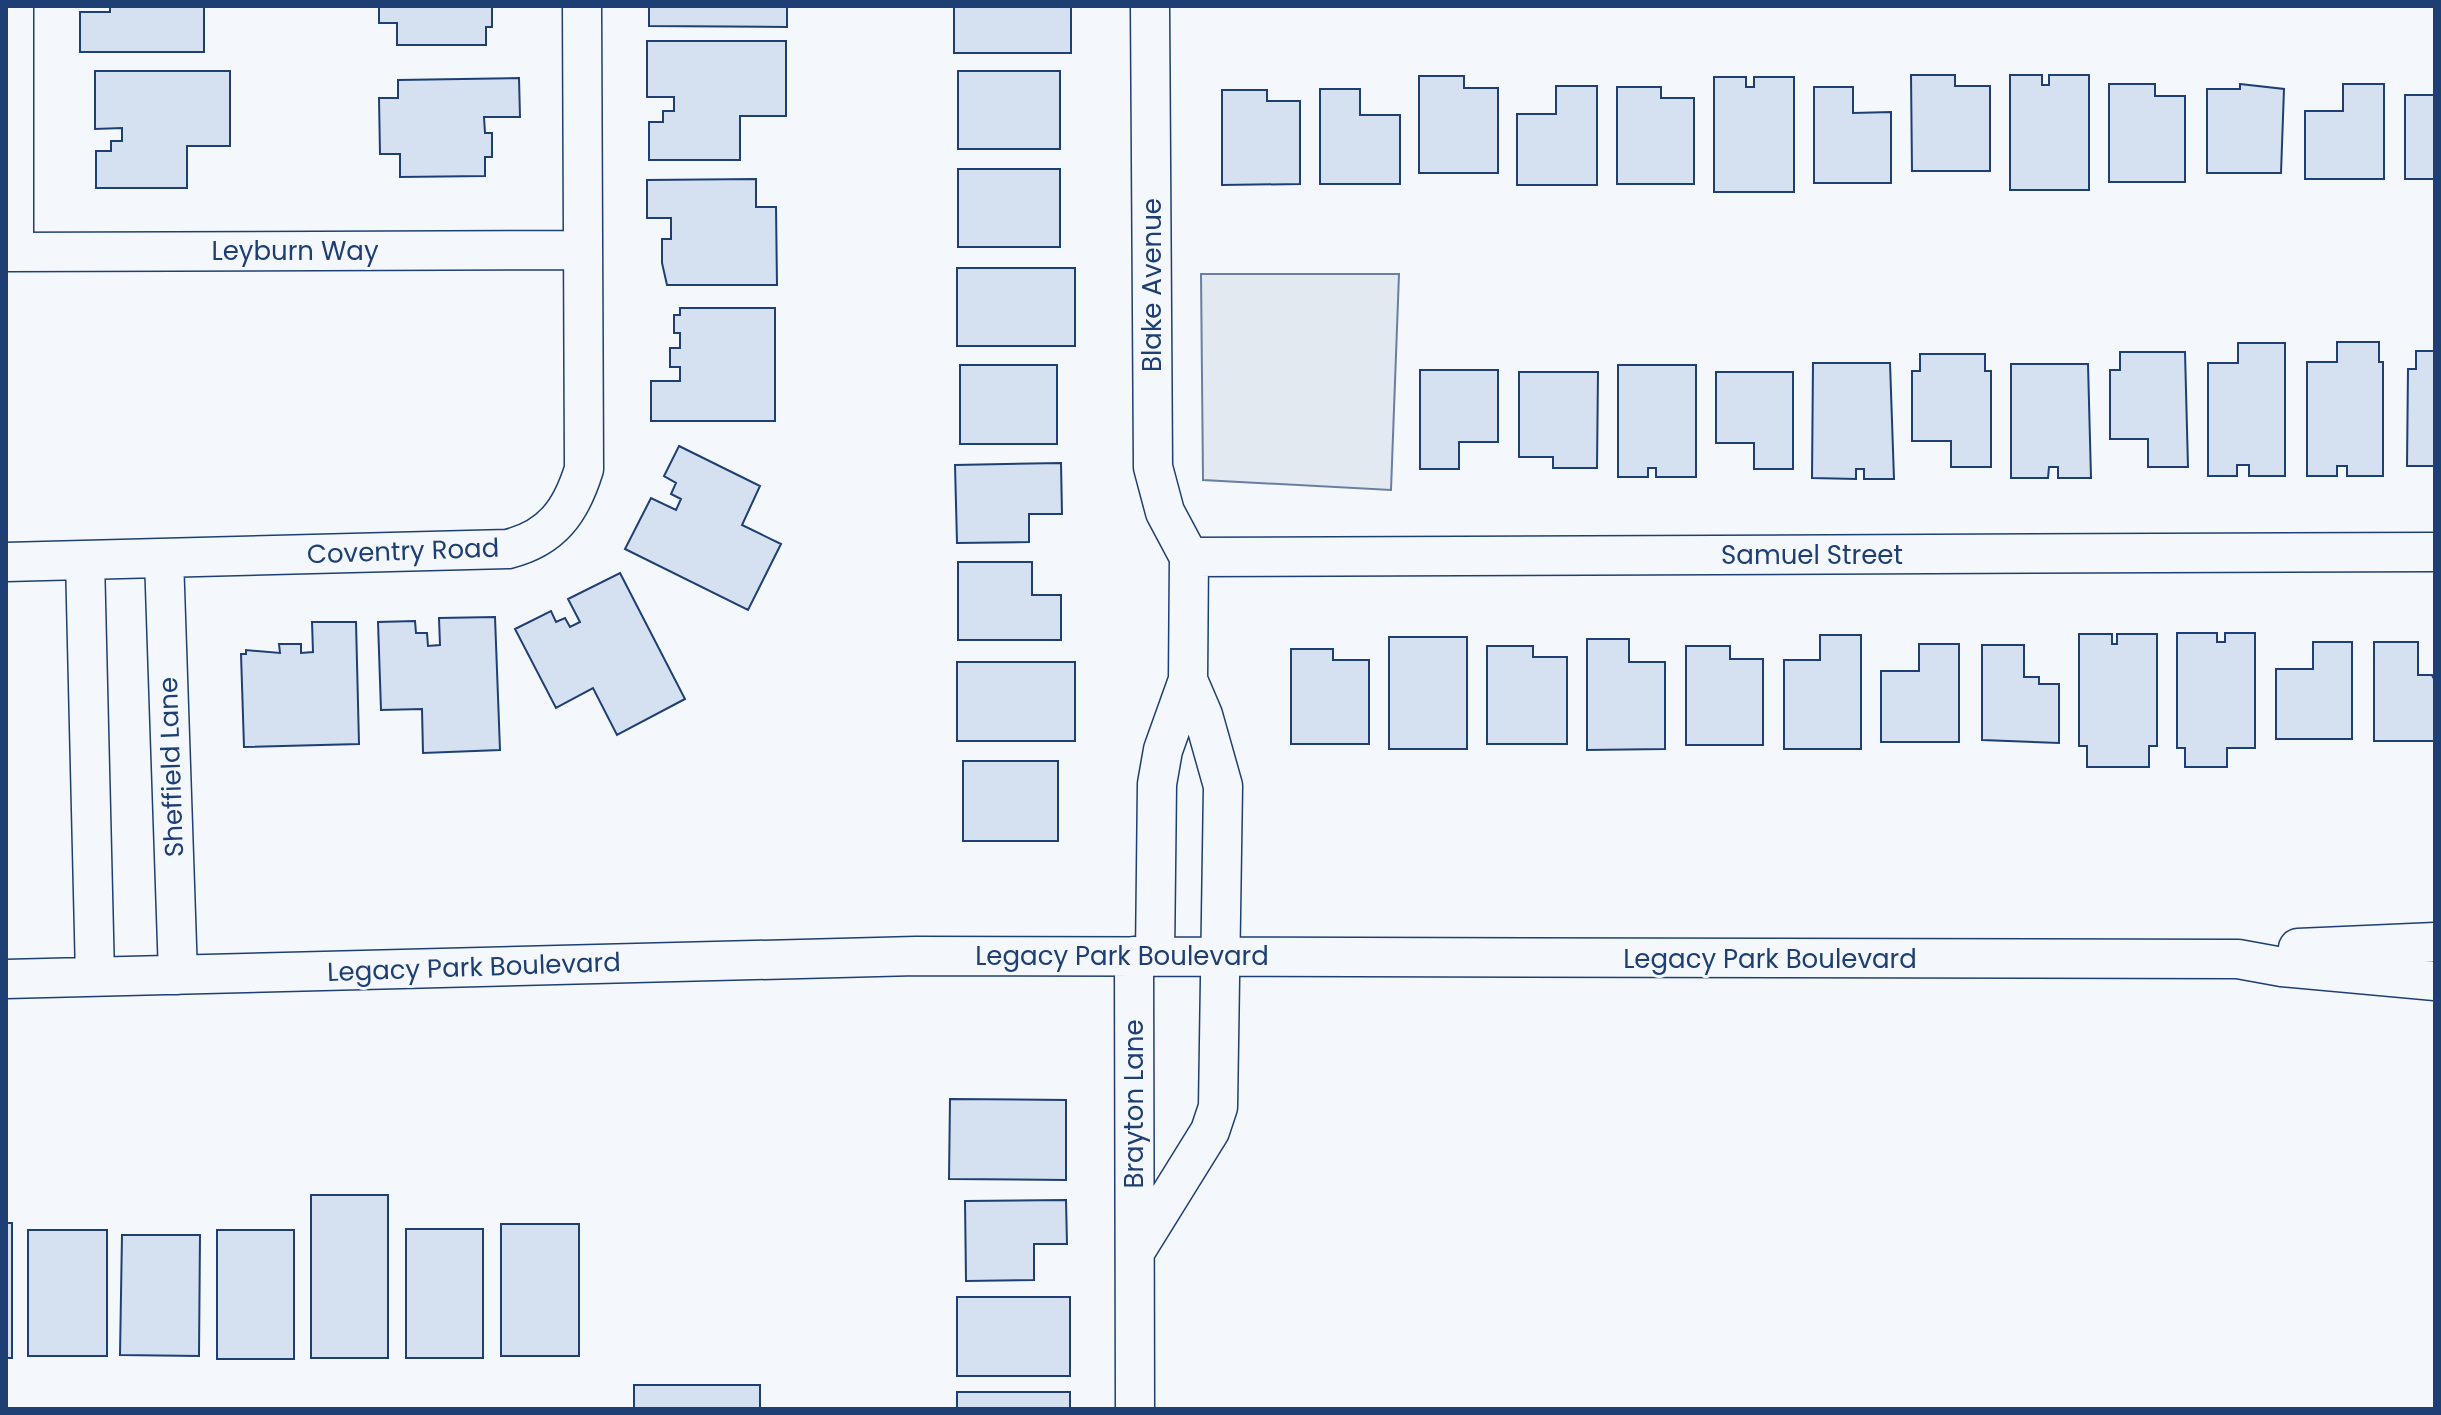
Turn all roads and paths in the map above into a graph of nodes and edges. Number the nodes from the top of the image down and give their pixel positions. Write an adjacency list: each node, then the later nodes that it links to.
1 (14, 6): 5 (street)
2 (582, 6): 4 (street, Coventry Road)
3 (1150, 6): 7 (street, Blake Avenue)
4 (583, 250): 5 (street, Leyburn Way); 8 (street, Coventry Road)
5 (10, 252)
6 (2435, 552): 7 (street, Samuel Street)
7 (1189, 557): 11 (street)
8 (164, 558): 9 (street, Coventry Road); 16 (street, Sheffield Lane)
9 (85, 560): 10 (street, Coventry Road); 17 (street)
10 (6, 562)
11 (1188, 680): 13 (street, Brayton Lane); 14 (street, Brayton Lane)
12 (2435, 942): 15 (street, Legacy Park Boulevard)
13 (1145, 956): 14 (street, Legacy Park Boulevard); 16 (street, Legacy Park Boulevard); 20 (street, Brayton Lane)
14 (1222, 957): 15 (street, Legacy Park Boulevard); 20 (street, Brayton Lane)
15 (2238, 959): 19 (street, Legacy Park Boulevard)
16 (178, 975): 17 (street, Legacy Park Boulevard)
17 (95, 976): 18 (street, Legacy Park Boulevard)
18 (6, 979)
19 (2435, 981)
20 (1135, 1252): 21 (street, Brayton Lane)
21 (1135, 1409)

